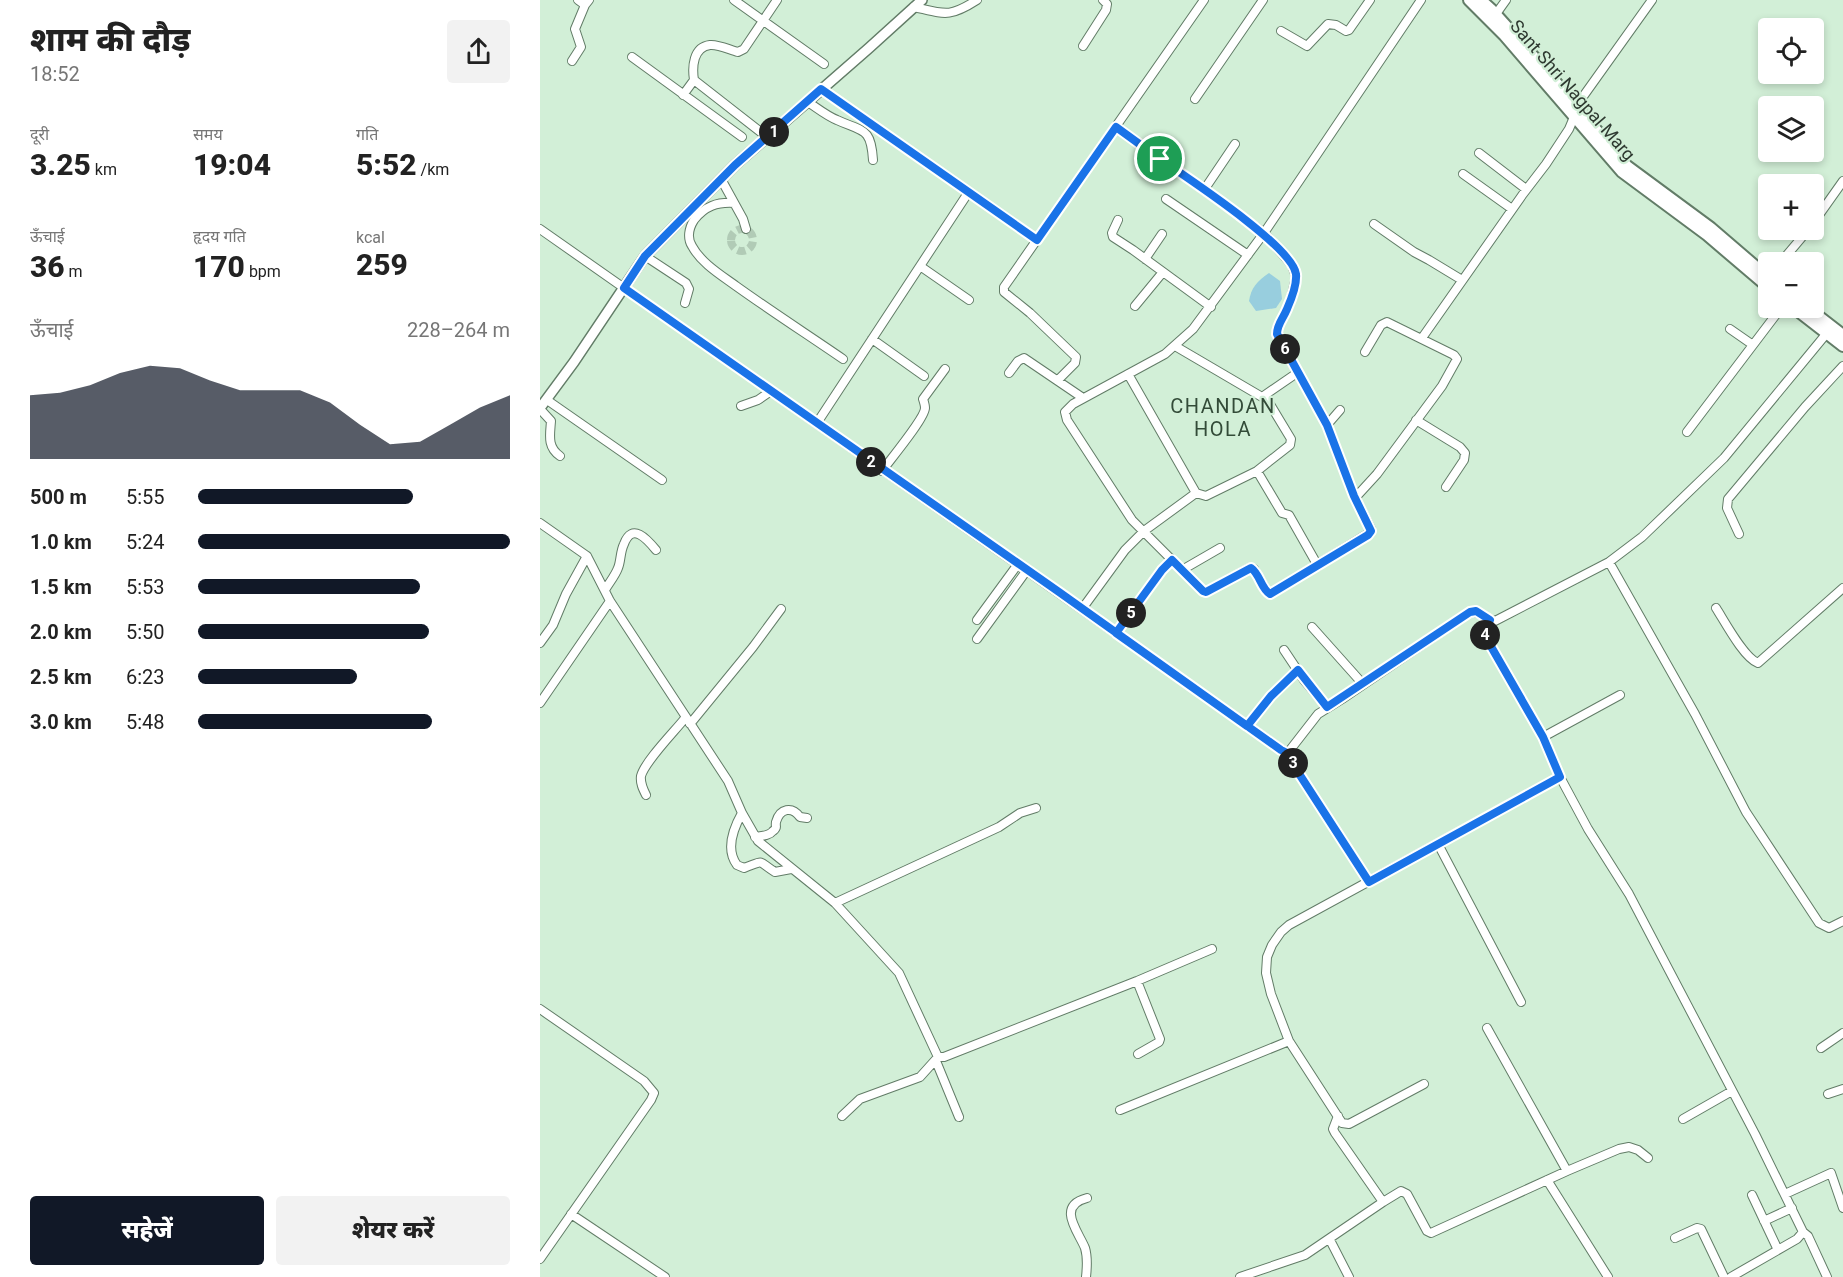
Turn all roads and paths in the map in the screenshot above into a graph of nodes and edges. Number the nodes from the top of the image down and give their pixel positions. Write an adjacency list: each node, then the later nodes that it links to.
1 (578, 0): 15 (street)
2 (734, 0): 18 (street)
3 (777, 0): 18 (street)
4 (922, 0): 16 (street)
5 (977, 0): 16 (street)
6 (1102, 0): 20 (street)
7 (1204, 0): 30 (street)
8 (1263, 0): 27 (street)
9 (1370, 0): 19 (street)
10 (1421, 0): 50 (street)
11 (1469, 0): 29 (main road, Sant Shri Nagpal Marg)
12 (1481, 0): 17 (main road, Sant Shri Nagpal Marg)
13 (1506, 0): 17 (street)
14 (1652, 0): 29 (street)
15 (587, 3): 22 (street)
16 (914, 8): 25 (street)
17 (1496, 14): 29 (main road, Sant Shri Nagpal Marg)
18 (762, 20): 23 (street); 24 (street)
19 (1281, 31)
20 (1083, 46)
21 (632, 57): 26 (street)
22 (572, 61)
23 (824, 64)
24 (694, 80): 26 (street); 31 (street)
25 (821, 89): 28 (street); 41 (street)
26 (683, 95): 32 (street)
27 (1195, 99)
28 (808, 102): 31 (street); 35 (street)
29 (1575, 113): 39 (street); 59 (main road, Sant Shri Nagpal Marg); 61 (main road, Sant Shri Nagpal Marg)
30 (1116, 127): 40 (street); 52 (street)
31 (767, 137): 37 (street)
32 (742, 138)
33 (1235, 144): 40 (street)
34 (1479, 153): 39 (street)
35 (873, 160)
36 (1463, 174): 45 (street)
37 (721, 179): 43 (street); 56 (street)
38 (1843, 181): 44 (street)
39 (1526, 189): 45 (street)
40 (1204, 190): 50 (street)
41 (968, 193): 52 (street); 58 (street)
42 (1166, 199): 55 (street)
43 (734, 203): 49 (street); 80 (street)
44 (1824, 208)
45 (1512, 209): 62 (street)
46 (1118, 220): 57 (street)
47 (1374, 224): 62 (street)
48 (540, 229): 63 (street)
49 (746, 229)
50 (1264, 233): 55 (street); 85 (street)
51 (1162, 234): 57 (street)
52 (1037, 240): 87 (street)
53 (1800, 240): 54 (street)
54 (1789, 252)
55 (1248, 255): 67 (street)
56 (645, 256): 63 (street); 65 (street)
57 (1145, 259): 60 (street)
58 (920, 266): 64 (street); 75 (street)
59 (1758, 268)
60 (1163, 272): 66 (street); 67 (street)
61 (1758, 278)
62 (1462, 280): 74 (street)
63 (624, 288): 88 (street); 91 (street)
64 (969, 300)
65 (685, 303)
66 (1136, 306)
67 (1210, 307): 77 (street)
68 (1773, 318): 76 (street)
69 (1807, 318): 72 (main road)
70 (1821, 318): 73 (main road)
71 (1730, 328): 76 (street)
72 (1827, 333): 78 (main road); 113 (street)
73 (1843, 335)
74 (1422, 338): 79 (street); 95 (street)
75 (872, 339): 86 (street); 96 (street)
76 (1753, 345): 98 (street)
77 (1175, 346): 84 (street); 89 (street)
78 (1843, 346)
79 (1365, 352)
80 (843, 359)
81 (1843, 366): 108 (street)
82 (945, 369): 100 (street)
83 (1009, 373): 87 (street)
84 (1128, 374): 90 (street); 104 (street)
85 (1299, 375): 89 (street); 97 (street)
86 (924, 376)
87 (1058, 380): 90 (street)
88 (771, 391): 92 (street); 96 (street)
89 (1265, 396): 101 (street)
90 (1083, 398): 107 (street)
91 (547, 400): 93 (street); 102 (street)
92 (741, 406)
93 (540, 408): 99 (street)
94 (1340, 410): 97 (street)
95 (1416, 420): 103 (street); 105 (street)
96 (817, 423): 100 (street)
97 (1327, 425): 105 (street)
98 (1687, 432)
99 (560, 456)
100 (882, 471): 114 (street)
101 (1257, 471): 104 (street); 115 (street)
102 (663, 480)
103 (1446, 487)
104 (1196, 493): 107 (street)
105 (1355, 498): 115 (street)
106 (540, 524): 111 (street)
107 (1144, 531): 112 (street); 123 (street)
108 (1738, 534)
109 (1220, 548): 117 (street)
110 (656, 550): 119 (street)
111 (587, 556): 119 (street); 129 (street)
112 (1172, 560): 117 (street); 127 (street)
113 (1609, 562): 125 (street); 150 (street)
114 (1018, 564): 116 (street); 124 (street)
115 (1318, 566): 117 (street)
116 (1027, 570): 123 (street); 128 (street)
117 (1182, 570)
118 (1843, 588): 121 (street)
119 (605, 590): 120 (street)
120 (610, 601): 134 (street); 136 (street)
121 (1716, 608)
122 (781, 609): 136 (street)
123 (1082, 609): 127 (street)
124 (978, 620)
125 (1490, 620): 132 (street); 138 (street)
126 (1312, 627): 132 (street)
127 (1116, 633): 137 (street)
128 (977, 639)
129 (540, 643)
130 (1284, 650): 131 (street)
131 (1298, 670): 135 (street); 137 (street)
132 (1362, 683): 135 (street)
133 (1620, 695): 138 (street)
134 (540, 703)
135 (1327, 707): 139 (street)
136 (688, 721): 141 (street); 143 (street)
137 (1247, 726): 139 (street)
138 (1543, 737): 140 (street)
139 (1285, 752): 148 (street)
140 (1560, 777): 146 (street); 163 (street)
141 (646, 795)
142 (1036, 808): 149 (street)
143 (742, 813): 145 (street); 147 (street)
144 (807, 818): 145 (street)
145 (755, 837): 147 (street)
146 (1438, 844): 148 (street); 153 (street)
147 (791, 869): 149 (street)
148 (1369, 882): 157 (street)
149 (835, 903): 160 (street)
150 (1843, 921)
151 (1212, 950): 152 (street)
152 (1137, 981): 159 (street); 160 (street)
153 (1521, 1002)
154 (540, 1010): 179 (street)
155 (1487, 1028): 171 (street)
156 (1843, 1033): 158 (street)
157 (1289, 1041): 165 (street); 168 (street)
158 (1821, 1048)
159 (1138, 1054)
160 (937, 1059): 166 (street); 167 (street)
161 (1424, 1083): 168 (street)
162 (1843, 1089): 164 (street)
163 (1732, 1091): 169 (street); 173 (street)
164 (1828, 1094)
165 (1120, 1110)
166 (842, 1116)
167 (959, 1116)
168 (1338, 1116): 176 (street)
169 (1683, 1119)
170 (1648, 1158): 171 (street)
171 (1567, 1171): 172 (street)
172 (1547, 1180): 176 (street); 191 (street)
173 (1785, 1194): 177 (street); 178 (street)
174 (1752, 1195): 180 (street)
175 (1087, 1198): 188 (street)
176 (1383, 1202): 183 (street)
177 (1792, 1208): 180 (street); 181 (street)
178 (1843, 1208)
179 (571, 1214): 185 (street); 187 (street)
180 (1764, 1221): 184 (street)
181 (1803, 1232): 184 (street); 194 (street)
182 (1675, 1238): 192 (street)
183 (1330, 1239): 186 (street); 190 (street)
184 (1778, 1250): 193 (street)
185 (540, 1259)
186 (1253, 1275): 189 (street)
187 (665, 1277)
188 (1086, 1277)
189 (1240, 1277)
190 (1349, 1277)
191 (1608, 1277)
192 (1724, 1277)
193 (1731, 1277)
194 (1827, 1277)

